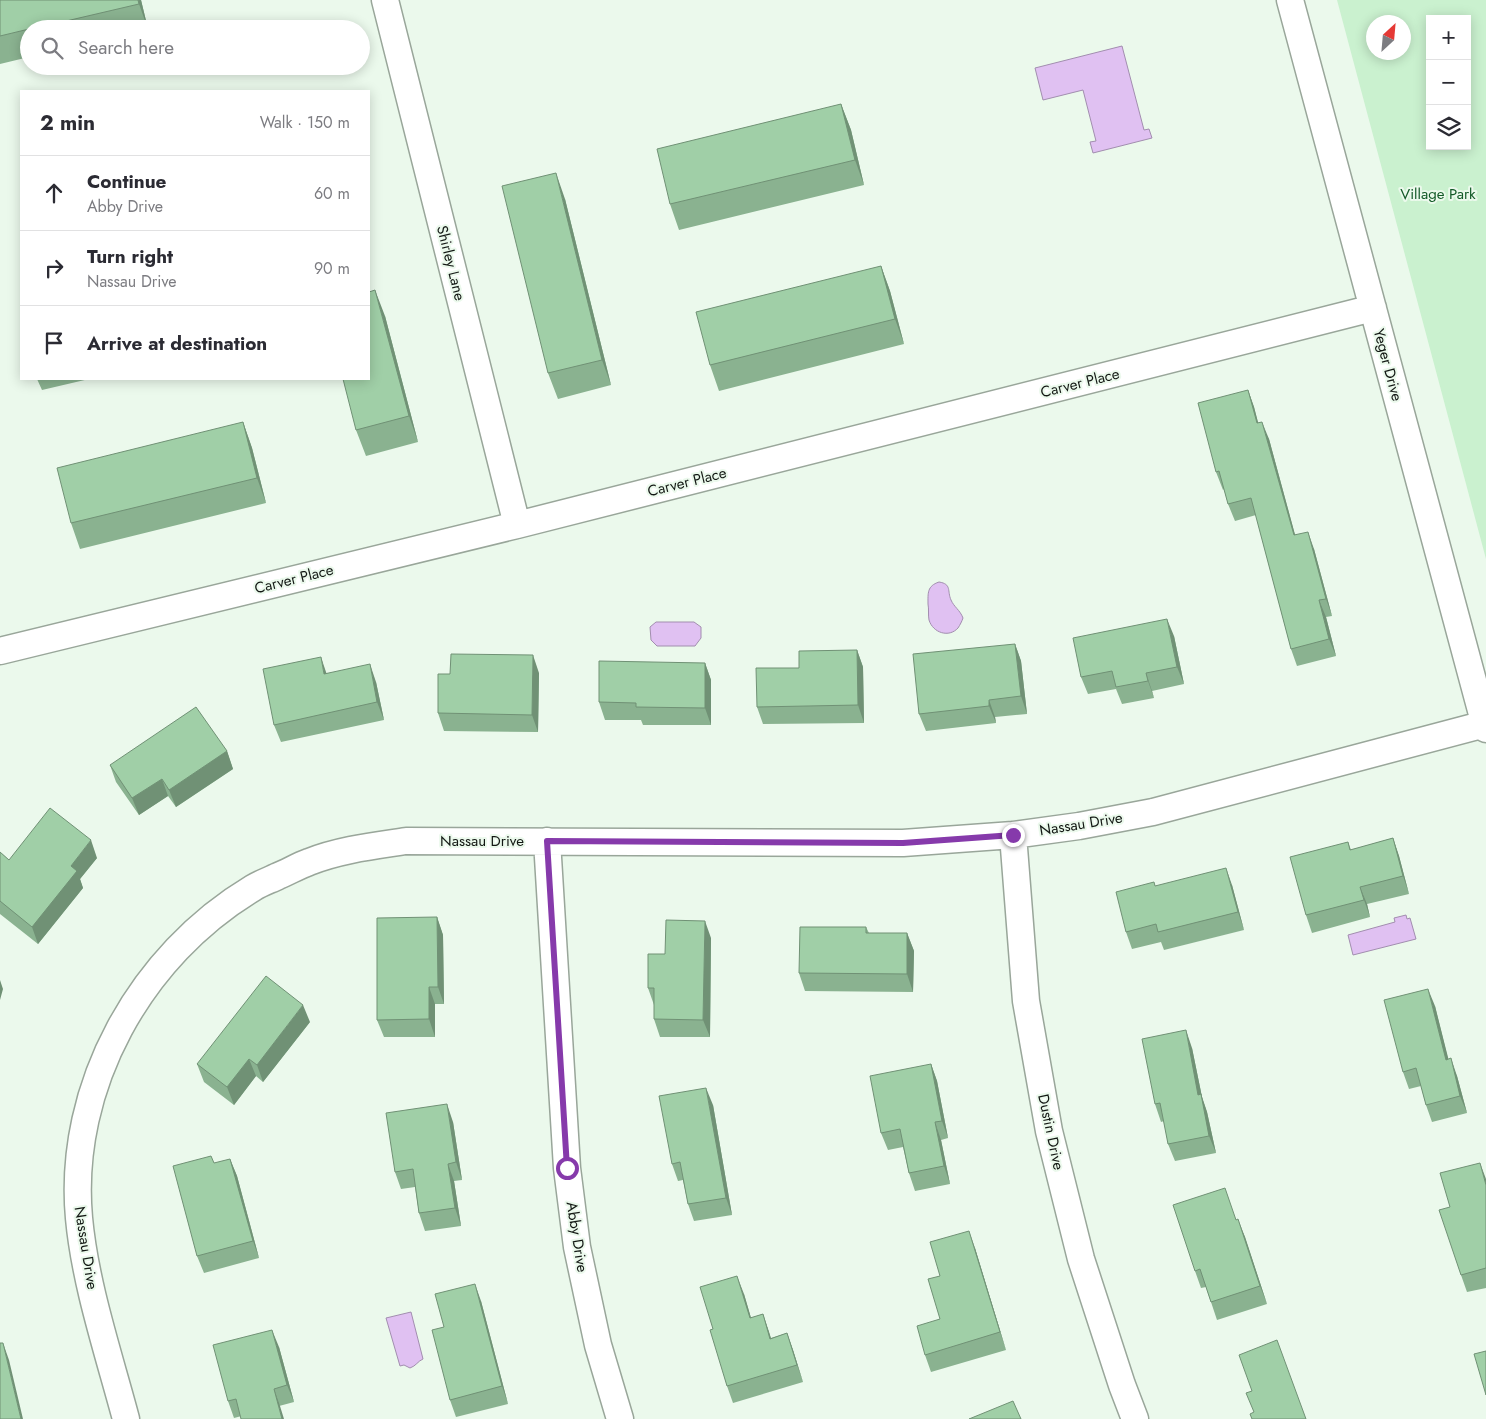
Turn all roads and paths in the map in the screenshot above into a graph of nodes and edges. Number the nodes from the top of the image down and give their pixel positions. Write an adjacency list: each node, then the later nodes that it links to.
1 (385, 0): 4 (street, Shirley Lane)
2 (1290, 0): 3 (street, Yeger Drive)
3 (1373, 308): 4 (street, Carver Place); 6 (street, Yeger Drive)
4 (517, 526): 5 (street, Carver Place)
5 (0, 651)
6 (1485, 727): 7 (street, Nassau Drive)
7 (1013, 835): 8 (street, Nassau Drive); 11 (street, Dustin Drive)
8 (547, 841): 9 (street, Nassau Drive); 10 (street, Abby Drive)
9 (126, 1419)
10 (620, 1419)
11 (1135, 1419)

